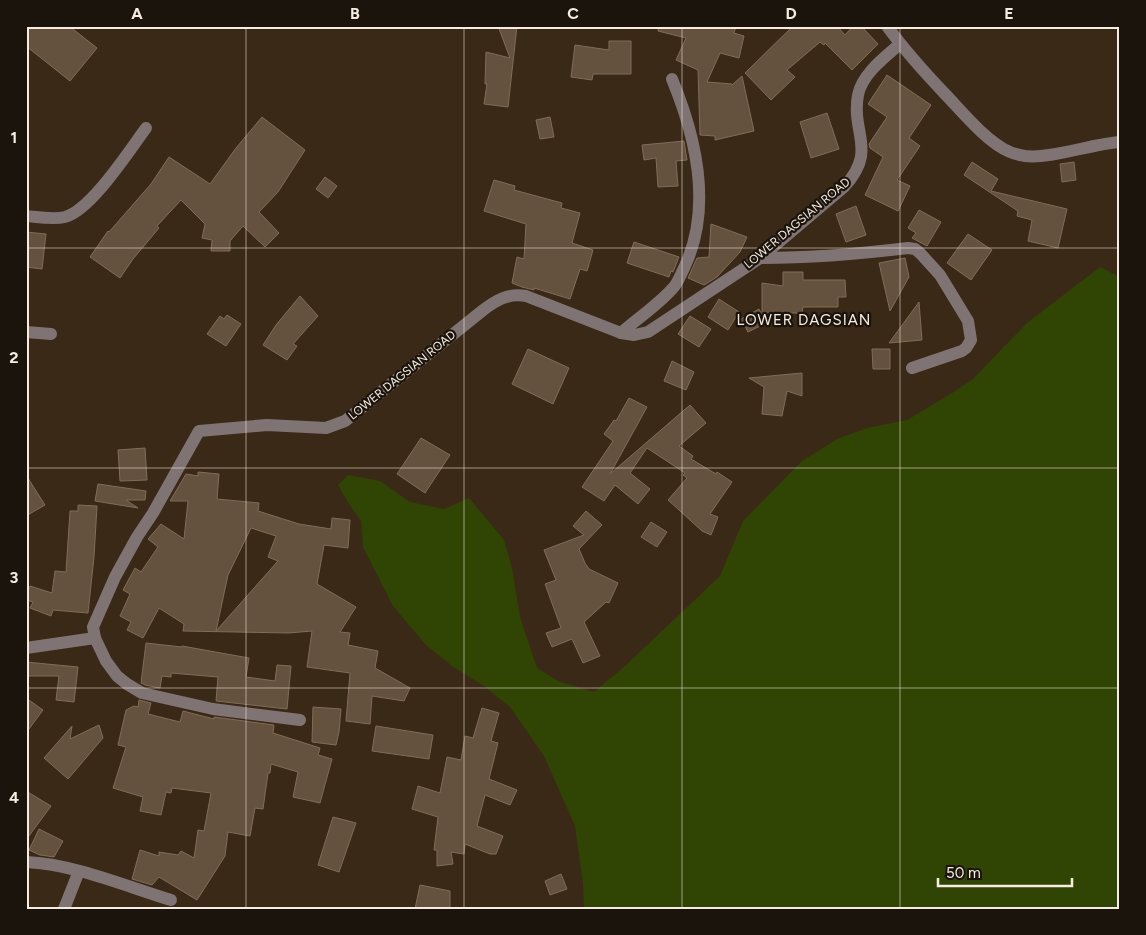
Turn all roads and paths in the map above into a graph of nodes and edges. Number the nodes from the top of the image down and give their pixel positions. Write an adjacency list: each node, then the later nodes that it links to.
1 (887, 26): 2 (street)
2 (900, 44): 5 (street); 7 (street, LOWER DAGSIAN ROAD)
3 (672, 79): 9 (street)
4 (146, 128): 6 (street)
5 (1120, 142)
6 (26, 216)
7 (760, 258): 9 (street, LOWER DAGSIAN ROAD); 11 (street)
8 (26, 332): 10 (street)
9 (621, 333): 12 (street, LOWER DAGSIAN ROAD)
10 (51, 334)
11 (912, 368)
12 (95, 638): 13 (street); 14 (street)
13 (26, 648)
14 (300, 720)
15 (26, 862): 16 (street)
16 (78, 871): 17 (street); 18 (street)
17 (171, 900)
18 (64, 909)

